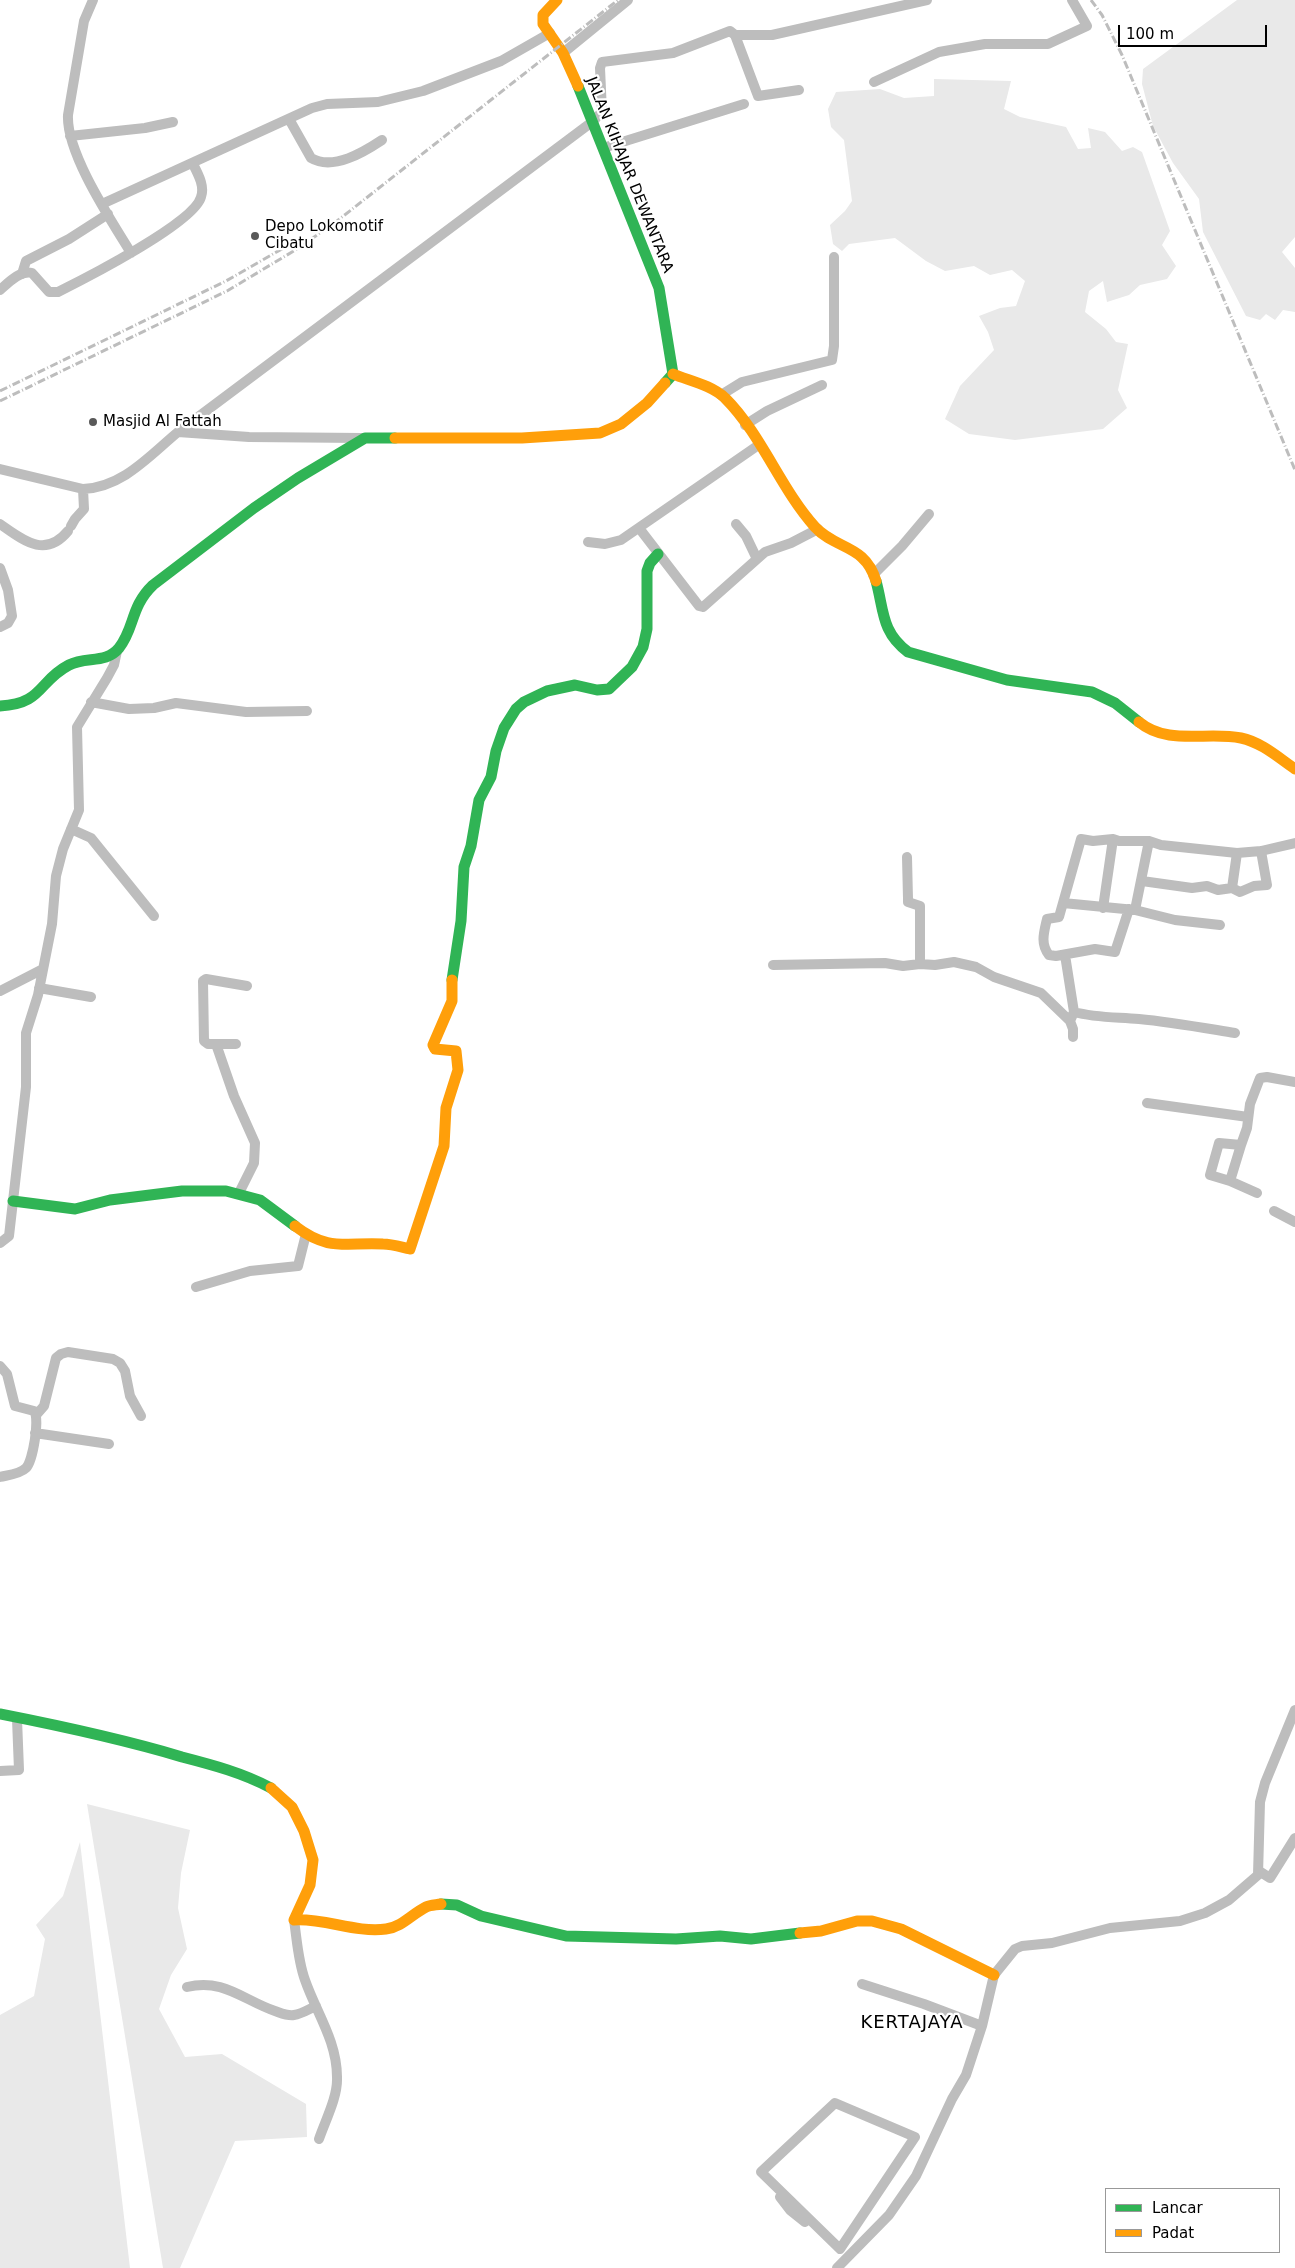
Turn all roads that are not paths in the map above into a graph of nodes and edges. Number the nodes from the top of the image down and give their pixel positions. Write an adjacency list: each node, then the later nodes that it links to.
1 (93, 0): 15 (street)
2 (557, 0): 6 (street, JALAN KIHAJAR DEWANTARA)
3 (628, 0): 8 (street)
4 (927, 0): 7 (street)
5 (1072, 0): 9 (street)
6 (550, 33): 8 (street, JALAN KIHAJAR DEWANTARA); 12 (street)
7 (734, 35): 10 (street); 14 (street)
8 (563, 53): 14 (street, JALAN KIHAJAR DEWANTARA)
9 (874, 82)
10 (799, 90)
11 (744, 104): 17 (street)
12 (289, 119): 16 (street); 18 (street)
13 (173, 122): 15 (street)
14 (592, 122): 17 (street, JALAN KIHAJAR DEWANTARA); 29 (street)
15 (70, 136): 19 (street)
16 (382, 140)
17 (604, 148): 25 (street, JALAN KIHAJAR DEWANTARA)
18 (193, 164): 19 (street); 21 (street)
19 (102, 204): 20 (street)
20 (108, 214): 21 (street); 23 (street)
21 (131, 253): 23 (street)
22 (834, 257): 27 (street)
23 (22, 274): 24 (street)
24 (0, 290)
25 (673, 374): 27 (street); 30 (street)
26 (822, 386): 28 (street)
27 (720, 395): 28 (street)
28 (745, 425): 31 (street)
29 (178, 432): 30 (street); 33 (street)
30 (365, 438): 45 (street)
31 (760, 444): 37 (street); 38 (street)
32 (0, 469): 33 (street)
33 (84, 490): 35 (street)
34 (929, 514): 43 (street)
35 (0, 524)
36 (736, 524): 41 (street)
37 (639, 528): 39 (street); 40 (street)
38 (818, 529): 41 (street); 43 (street)
39 (588, 542)
40 (658, 554): 41 (street); 87 (street)
41 (757, 559)
42 (0, 568): 44 (street)
43 (873, 575): 49 (street)
44 (0, 627)
45 (117, 651): 46 (street); 47 (street)
46 (91, 702): 48 (street); 50 (street)
47 (0, 706)
48 (307, 711)
49 (1295, 769)
50 (71, 829): 62 (street); 67 (street)
51 (1113, 839): 52 (street); 59 (street); 60 (street)
52 (1149, 841): 55 (street); 57 (street)
53 (1295, 843): 54 (street)
54 (1261, 851): 55 (street); 58 (street)
55 (1237, 853): 58 (street)
56 (907, 857): 65 (street)
57 (1142, 881): 58 (street); 61 (street)
58 (1232, 888)
59 (1063, 903): 60 (street); 64 (street)
60 (1103, 908): 61 (street)
61 (1132, 910): 63 (street); 64 (street)
62 (154, 916)
63 (1220, 925)
64 (1065, 955): 72 (street)
65 (920, 964): 66 (street); 72 (street)
66 (773, 965)
67 (43, 969): 69 (street); 70 (street)
68 (247, 986): 75 (street)
69 (39, 988): 71 (street); 84 (street)
70 (0, 991)
71 (91, 997)
72 (1072, 1016): 73 (street); 74 (street)
73 (1235, 1033)
74 (1073, 1037)
75 (216, 1044): 76 (street); 82 (street)
76 (236, 1044)
77 (1295, 1082): 79 (street)
78 (1147, 1103): 79 (street)
79 (1248, 1117): 80 (street)
80 (1241, 1145): 81 (street); 81 (street)
81 (1230, 1181): 83 (street)
82 (240, 1193): 84 (street); 87 (street)
83 (1257, 1193)
84 (13, 1202): 88 (street)
85 (1274, 1211): 86 (street)
86 (1295, 1222)
87 (306, 1234): 89 (street)
88 (0, 1243)
89 (196, 1287)
90 (0, 1366): 91 (street)
91 (37, 1414): 92 (street); 93 (street)
92 (141, 1416)
93 (35, 1433): 94 (street); 95 (street)
94 (109, 1444)
95 (0, 1477)
96 (1295, 1710): 99 (street)
97 (0, 1714): 98 (street)
98 (17, 1719): 100 (street); 103 (street)
99 (1291, 1731): 102 (street)
100 (0, 1771)
101 (1295, 1838): 102 (street)
102 (1263, 1874): 104 (street)
103 (294, 1920): 104 (street); 107 (street)
104 (994, 1975): 108 (street)
105 (862, 1984): 108 (street)
106 (187, 1987): 107 (street)
107 (316, 2006): 109 (street)
108 (982, 2026): 111 (street)
109 (319, 2139)
110 (840, 2249): 110 (street); 111 (street)
111 (850, 2256): 112 (street)
112 (837, 2268)

